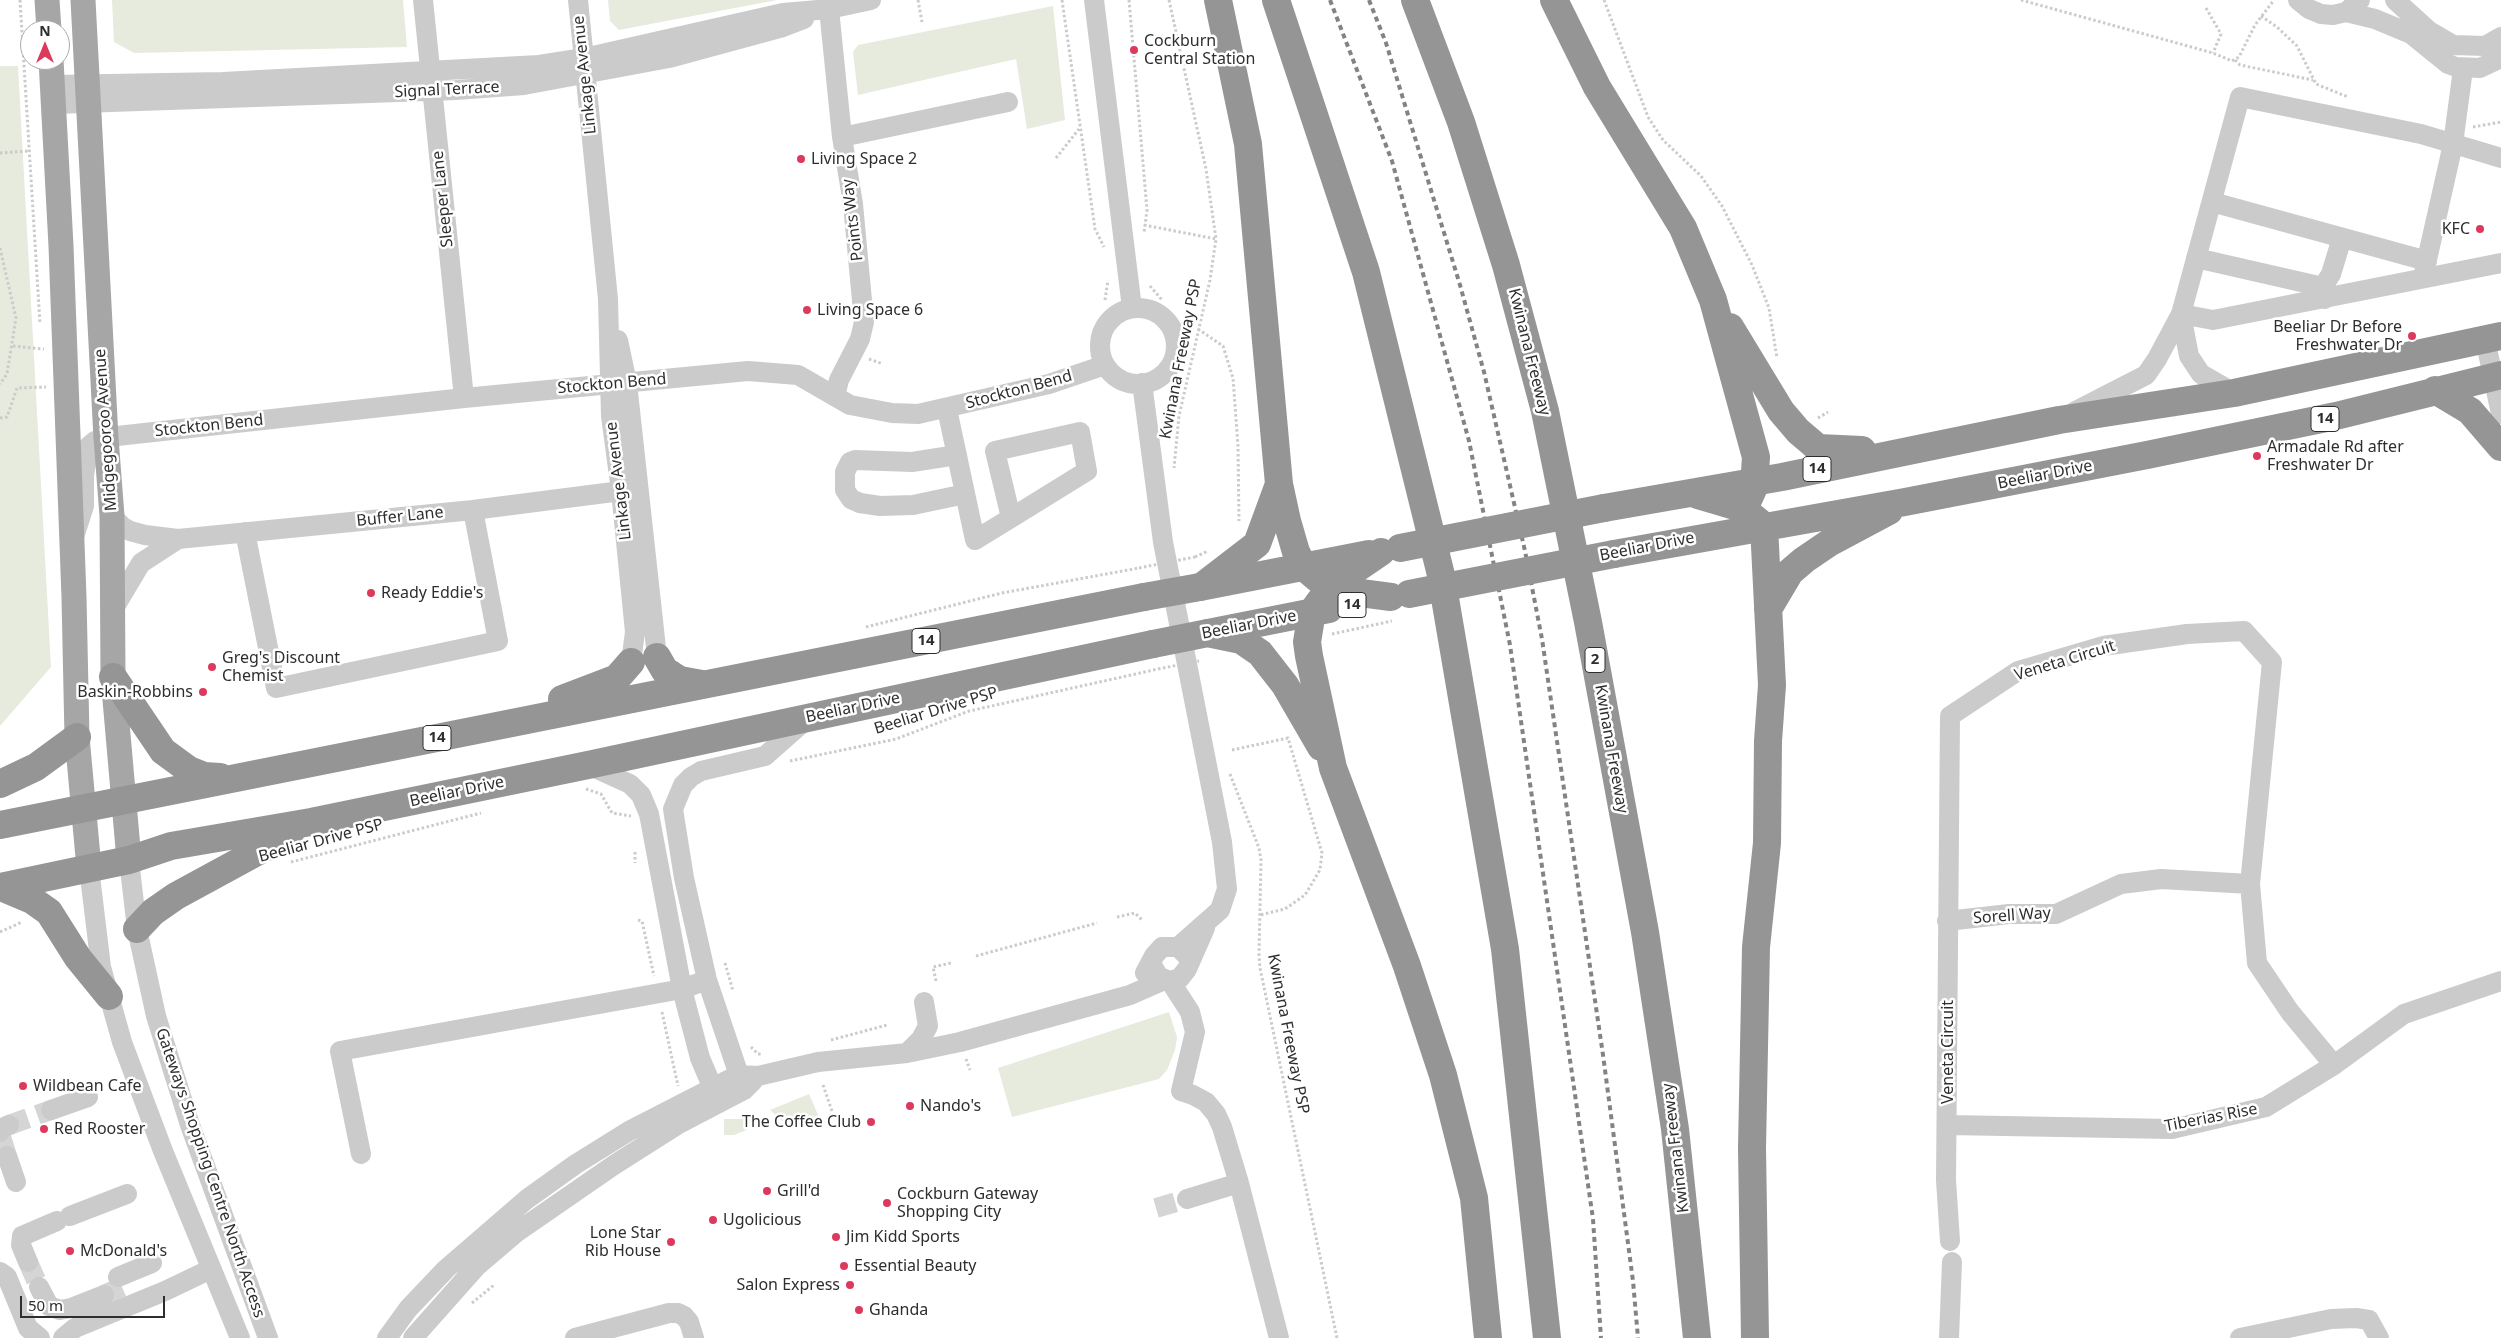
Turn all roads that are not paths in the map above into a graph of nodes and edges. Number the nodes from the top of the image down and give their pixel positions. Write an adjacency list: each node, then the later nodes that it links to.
1 (47, 0): 16 (main road)
2 (83, 0): 23 (main road, Midgegooroo Avenue)
3 (423, 0): 22 (street, Sleeper Lane)
4 (578, 0): 19 (street, Linkage Avenue)
5 (871, 0): 15 (street, Signal Terrace)
6 (1094, 0): 37 (street)
7 (1218, 0): 56 (highway)
8 (1276, 0): 137 (highway)
9 (1415, 0): 26 (highway, Kwinana Freeway / 2)
10 (1435, 0): 26 (highway)
11 (1554, 0): 36 (highway)
12 (2298, 0): 14 (street)
13 (2395, 0): 17 (street)
14 (2353, 6): 20 (street)
15 (829, 9): 19 (street, Signal Terrace); 28 (street, Points Way)
16 (48, 20)
17 (2501, 38)
18 (2501, 58): 20 (street)
19 (585, 67): 22 (street, Signal Terrace); 43 (street, Linkage Avenue)
20 (2463, 69): 27 (street)
21 (52, 70): 24 (main road)
22 (431, 81): 23 (street, Signal Terrace); 47 (street, Sleeper Lane)
23 (88, 93): 24 (street, Signal Terrace); 51 (main road, Midgegooroo Avenue)
24 (54, 95): 69 (main road)
25 (1008, 102): 28 (street)
26 (1461, 122): 138 (highway, Kwinana Freeway / 2)
27 (2457, 132): 29 (street); 30 (street); 34 (street)
28 (842, 137): 46 (street, Points Way)
29 (2501, 158)
30 (2212, 202): 31 (street); 32 (street)
31 (2342, 238): 34 (street); 35 (street)
32 (2196, 258): 35 (street); 38 (street)
33 (2501, 264): 34 (street)
34 (2424, 271): 35 (street)
35 (2324, 293): 38 (street)
36 (1713, 300): 53 (highway); 55 (highway)
37 (1132, 308): 40 (street); 42 (street)
38 (2181, 314): 45 (street); 50 (street)
39 (2493, 338): 41 (street); 45 (highway, 14)
40 (1105, 365): 42 (street); 48 (street, Stockton Bend)
41 (2497, 376): 44 (highway, Beeliar Drive / 14); 49 (street)
42 (1142, 383): 100 (street)
43 (619, 384): 46 (street, Stockton Bend); 47 (street, Stockton Bend); 57 (street, Linkage Avenue); 79 (street, Linkage Avenue)
44 (2435, 390): 52 (highway); 60 (highway, Beeliar Drive / 14)
45 (2234, 393): 50 (highway, 14)
46 (835, 396): 48 (street, Stockton Bend)
47 (464, 398): 51 (street, Stockton Bend)
48 (947, 409): 54 (street)
49 (2501, 414)
50 (2060, 420): 53 (highway, 14)
51 (106, 438): 63 (main road, Midgegooroo Avenue); 69 (street)
52 (2501, 447)
53 (1899, 452): 55 (highway, 14)
54 (957, 455): 59 (street); 59 (street)
55 (1755, 482): 58 (highway, 14); 61 (highway)
56 (1279, 484): 71 (highway); 72 (highway)
57 (622, 491): 62 (street, Buffer Lane); 79 (street, Linkage Avenue)
58 (1689, 493): 61 (highway); 70 (highway, 14, bridge)
59 (965, 494): 64 (street)
60 (1905, 502): 65 (highway, Beeliar Drive / 14); 75 (highway)
61 (1742, 508): 65 (highway); 68 (highway)
62 (473, 510): 66 (street, Buffer Lane); 66 (street)
63 (112, 516): 67 (street, Buffer Lane); 76 (main road, Midgegooroo Avenue)
64 (1011, 518): 64 (street)
65 (1764, 526): 68 (highway, Beeliar Drive / 14); 75 (highway)
66 (244, 532): 67 (street, Buffer Lane)
67 (178, 539): 76 (street, Buffer Lane)
68 (1689, 539): 74 (highway, Beeliar Drive / 14, bridge)
69 (72, 541): 84 (main road)
70 (1391, 550): 71 (highway, 14); 73 (highway)
71 (1304, 567): 72 (highway, 14); 73 (highway)
72 (1193, 577): 81 (highway, 14, bridge)
73 (1331, 586): 74 (highway); 77 (highway)
74 (1398, 604): 77 (highway, Beeliar Drive / 14)
75 (1768, 609): 139 (highway)
76 (114, 610): 80 (main road, Midgegooroo Avenue)
77 (1312, 612): 78 (highway, Beeliar Drive / 14); 85 (highway)
78 (1208, 633): 82 (highway, Beeliar Drive / 14, bridge); 85 (highway)
79 (644, 659): 81 (highway); 83 (highway)
80 (113, 677): 87 (highway); 89 (main road, Midgegooroo Avenue)
81 (707, 684): 83 (highway, 14)
82 (809, 717): 86 (highway, Beeliar Drive / 14); 101 (street)
83 (496, 726): 87 (highway, 14)
84 (77, 737): 88 (highway); 90 (main road)
85 (1333, 768): 136 (highway)
86 (584, 776): 91 (highway, Beeliar Drive / 14); 103 (street)
87 (231, 778): 89 (highway, 14)
88 (0, 784)
89 (123, 799): 90 (highway, 14); 93 (main road, Midgegooroo Avenue)
90 (83, 807): 92 (highway, 14); 94 (main road)
91 (311, 822): 93 (highway, Beeliar Drive / 14); 98 (highway)
92 (0, 825)
93 (129, 860): 94 (highway, Beeliar Drive / 14); 98 (street, Gateways Shopping Centre North Access)
94 (89, 868): 96 (highway, Beeliar Drive / 14); 105 (street, Gateways Shopping Centre North Access)
95 (2250, 884): 97 (street, Sorell Way); 97 (street, Veneta Circuit); 108 (street, Veneta Circuit)
96 (1, 887): 105 (highway)
97 (1948, 921): 113 (street, Veneta Circuit)
98 (137, 929): 131 (street, Gateways Shopping Centre North Access)
99 (1152, 962): 100 (street); 100 (street); 104 (street)
100 (1177, 969): 104 (street); 117 (street)
101 (707, 980): 103 (street); 109 (street)
102 (2501, 982): 108 (street, Tiberias Rise)
103 (682, 989): 110 (street); 114 (street)
104 (1130, 995): 107 (street)
105 (109, 996): 124 (street, Gateways Shopping Centre North Access)
106 (924, 1002): 107 (street)
107 (907, 1054): 109 (street)
108 (2334, 1065): 113 (street, Tiberias Rise)
109 (747, 1081): 110 (street)
110 (715, 1095): 127 (street); 132 (street)
111 (88, 1098): 112 (street)
112 (51, 1110)
113 (1948, 1125): 120 (street, Veneta Circuit)
114 (361, 1154)
115 (8, 1156): 116 (street)
116 (16, 1182)
117 (1239, 1184): 119 (street); 135 (street)
118 (126, 1194): 121 (street)
119 (1187, 1198)
120 (1950, 1241)
121 (28, 1262)
122 (1952, 1262): 140 (street)
123 (154, 1268): 126 (street)
124 (211, 1270): 129 (street); 130 (street, Gateways Shopping Centre North Access)
125 (0, 1272): 128 (street)
126 (39, 1287)
127 (415, 1337)
128 (40, 1338)
129 (63, 1338)
130 (240, 1338)
131 (268, 1338)
132 (387, 1338)
133 (575, 1338): 134 (street)
134 (694, 1338)
135 (1279, 1338)
136 (1488, 1338)
137 (1547, 1338)
138 (1697, 1338)
139 (1754, 1338)
140 (1949, 1338)
141 (2240, 1338): 142 (street)
142 (2379, 1338)

